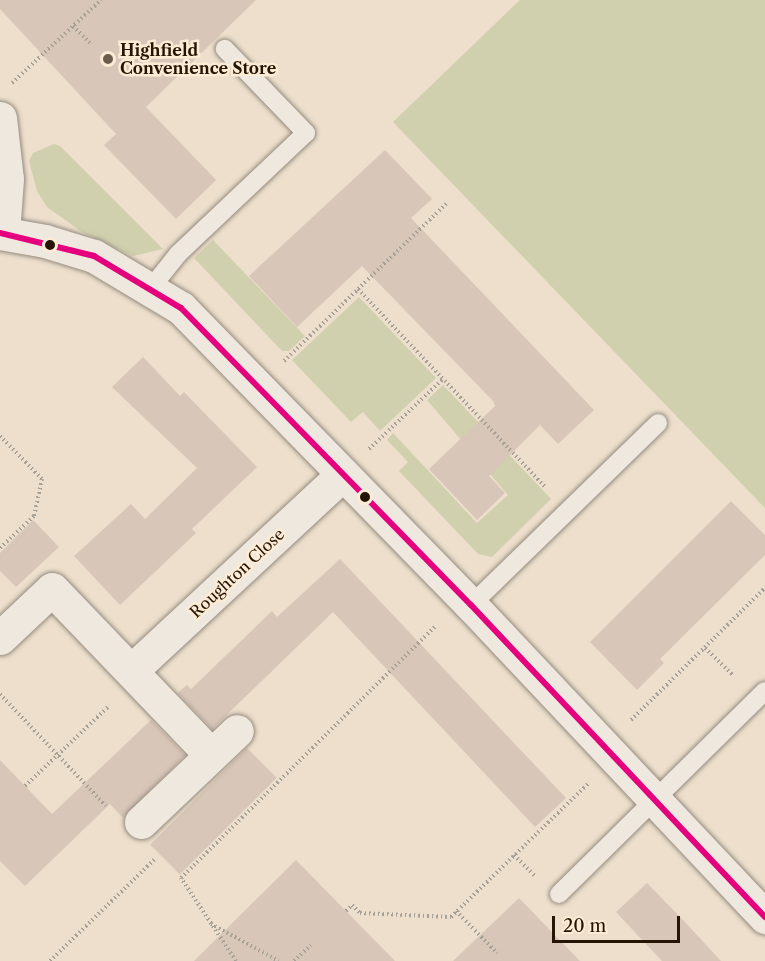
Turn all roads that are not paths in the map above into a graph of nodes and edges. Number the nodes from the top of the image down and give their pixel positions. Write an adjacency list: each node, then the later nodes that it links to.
1 (225, 49): 4 (lane)
2 (4, 103): 3 (street)
3 (1, 233): 4 (street)
4 (151, 288): 6 (street)
5 (658, 423): 7 (lane)
6 (343, 474): 7 (street); 9 (street, Roughton Close)
7 (471, 605): 13 (street)
8 (0, 638): 9 (street)
9 (134, 674): 12 (street)
10 (765, 692): 13 (lane)
11 (237, 731): 12 (street)
12 (211, 755): 14 (street)
13 (656, 800): 15 (lane); 16 (street)
14 (134, 829)
15 (559, 894)
16 (765, 917)

